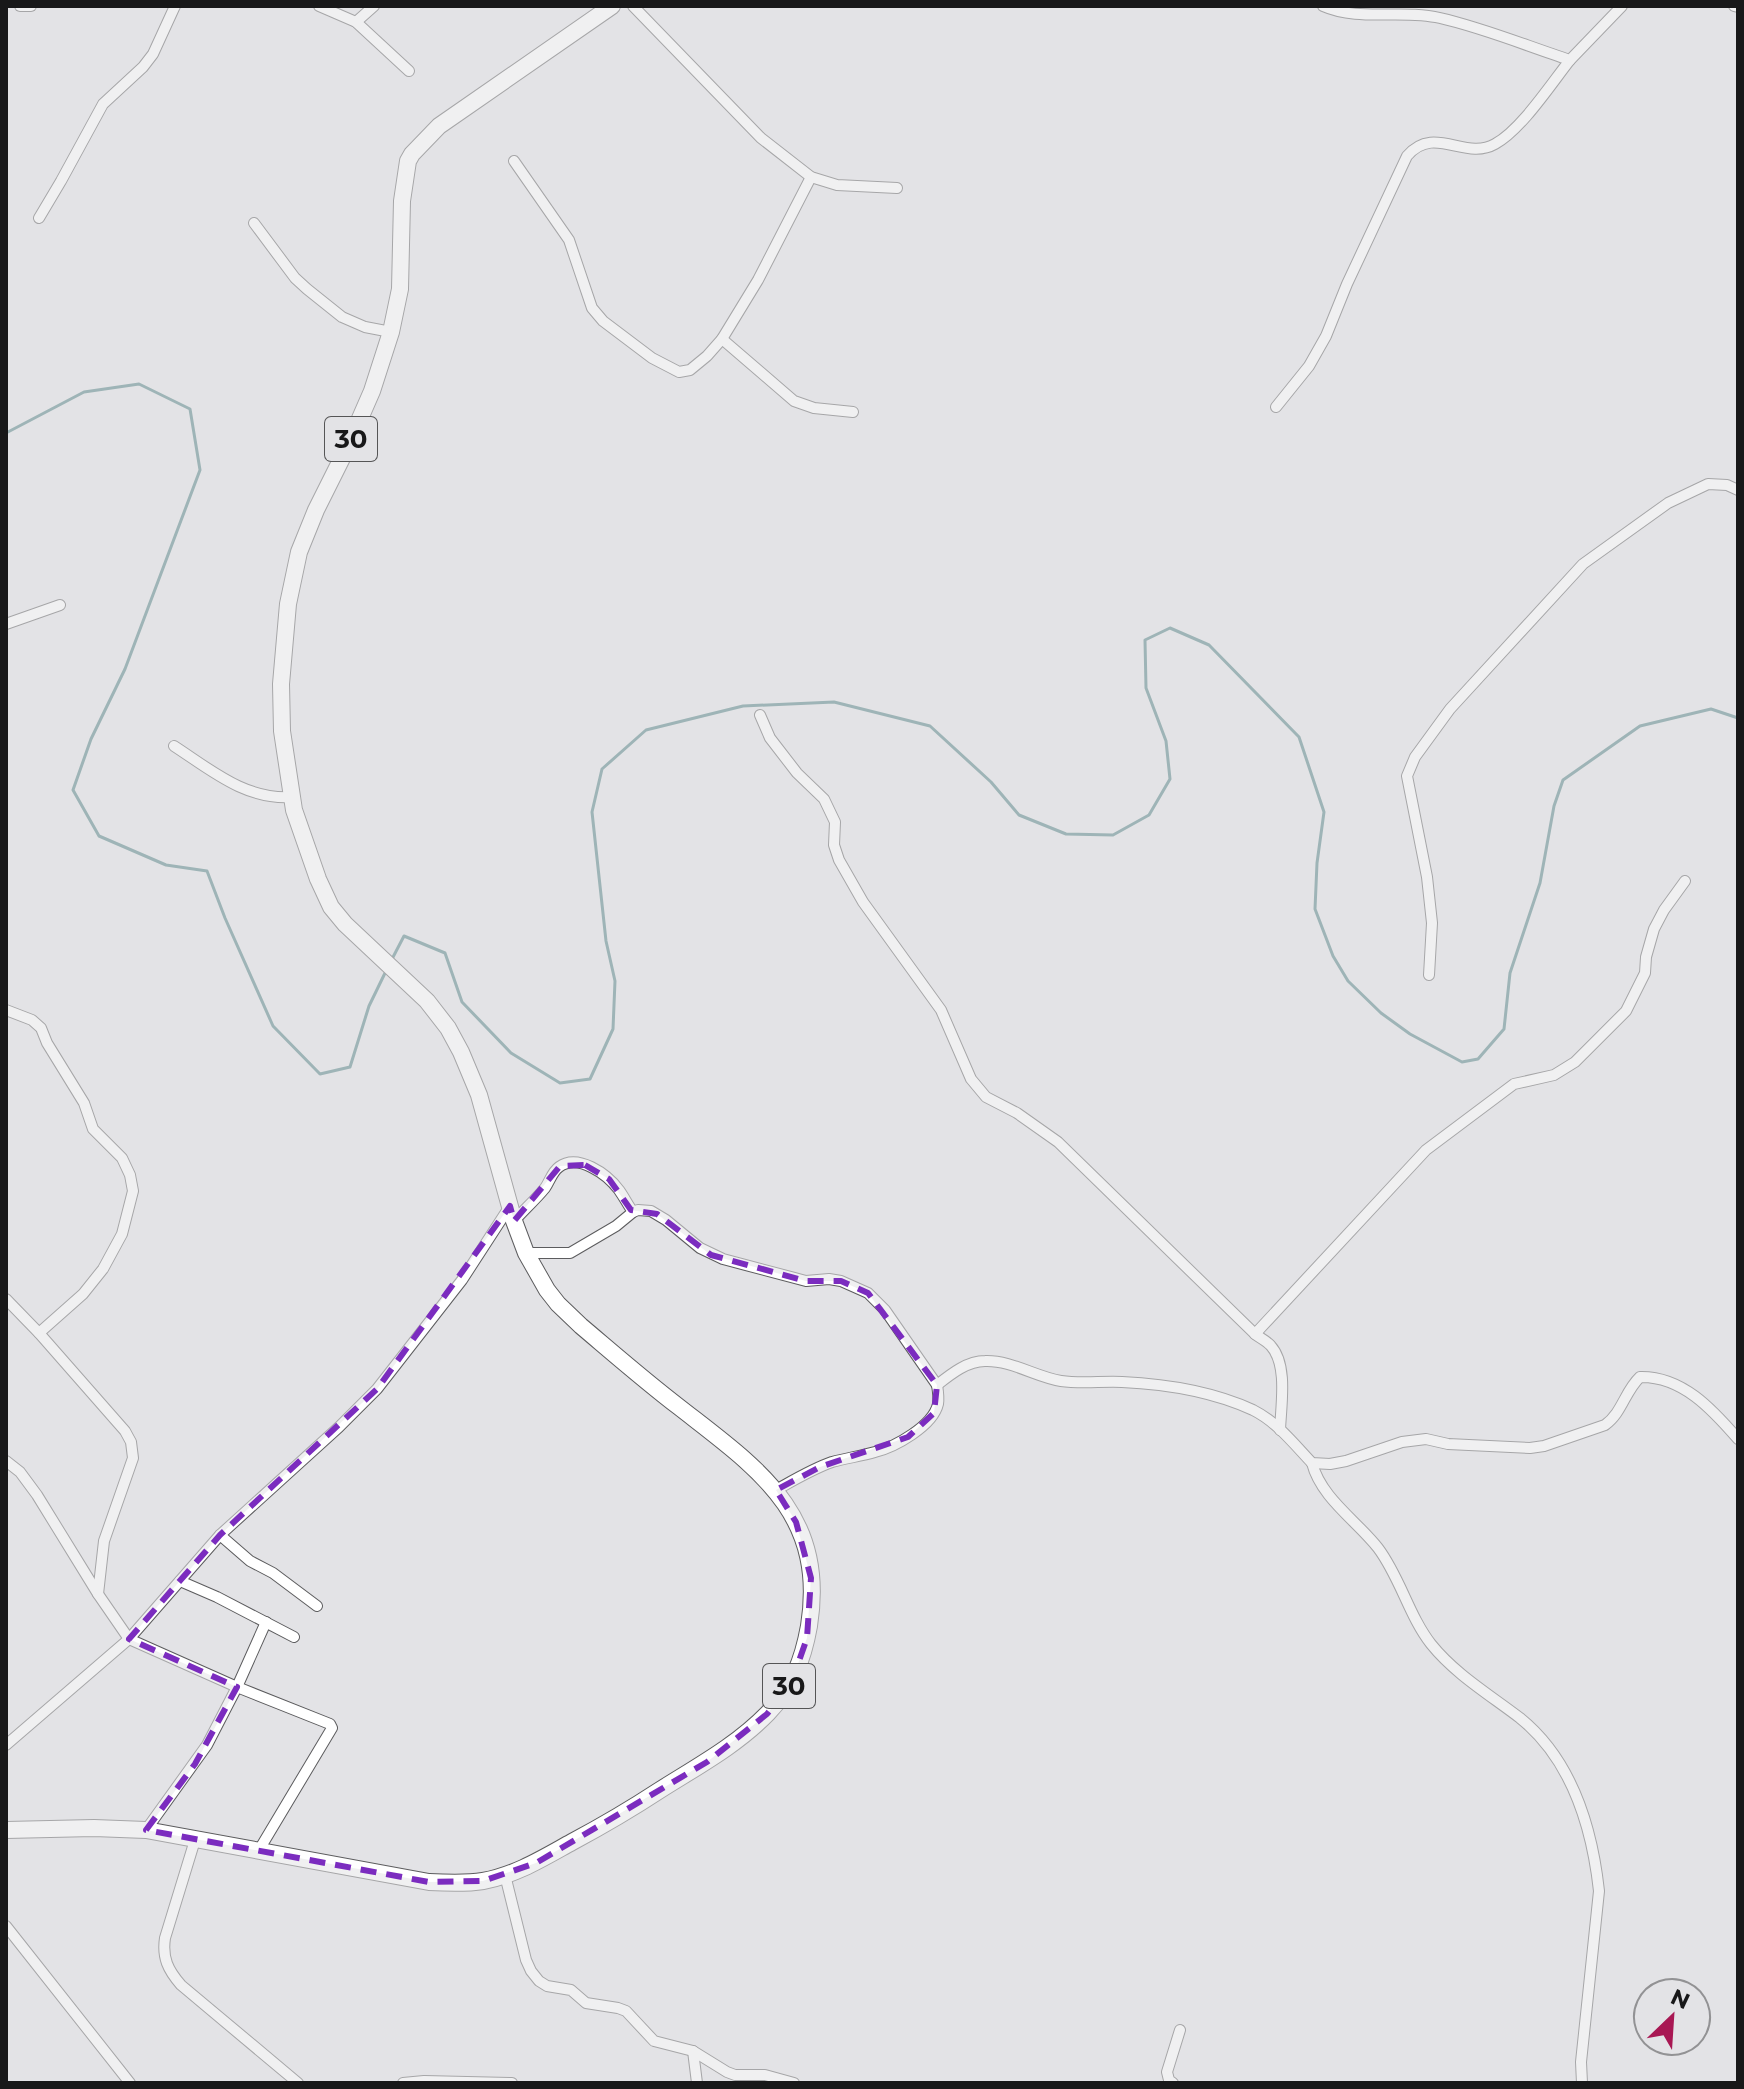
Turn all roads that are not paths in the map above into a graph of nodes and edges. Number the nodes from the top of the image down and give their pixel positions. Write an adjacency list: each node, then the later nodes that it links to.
1 (20, 6): 2 (street)
2 (31, 6)
3 (175, 6): 16 (street)
4 (319, 6): 10 (street)
5 (374, 6): 10 (street)
6 (633, 6): 14 (street)
7 (1323, 6): 11 (street)
8 (1622, 6): 11 (street)
9 (611, 7): 18 (highway, 30)
10 (356, 22): 12 (street)
11 (1570, 60): 20 (street)
12 (409, 71)
13 (514, 161): 19 (street)
14 (811, 177): 15 (street); 19 (street)
15 (897, 188)
16 (39, 218)
17 (254, 223): 18 (street)
18 (391, 332): 27 (highway, 30)
19 (722, 339): 21 (street)
20 (1276, 407)
21 (853, 412)
22 (1738, 490): 29 (street)
23 (60, 605): 24 (street)
24 (6, 624)
25 (760, 715): 36 (street)
26 (174, 746): 27 (street)
27 (292, 797): 32 (highway, 30)
28 (1685, 881): 36 (street)
29 (1429, 975)
30 (6, 1010): 35 (street)
31 (633, 1212): 32 (street); 33 (street); 37 (street)
32 (512, 1213): 33 (highway, 30); 43 (street)
33 (526, 1253): 42 (highway, 30)
34 (6, 1299): 35 (street)
35 (39, 1333): 45 (street)
36 (1255, 1334): 38 (street)
37 (937, 1385): 38 (street); 42 (street)
38 (1280, 1430): 41 (street)
39 (1738, 1439): 41 (street)
40 (6, 1461): 45 (street)
41 (1312, 1463): 67 (street)
42 (776, 1490): 56 (highway, 30)
43 (220, 1535): 44 (street); 46 (street)
44 (180, 1581): 47 (street); 49 (street)
45 (98, 1594): 49 (street)
46 (317, 1606)
47 (266, 1622): 48 (street); 50 (street)
48 (294, 1637)
49 (129, 1639): 50 (street); 51 (street)
50 (237, 1687): 53 (street); 55 (street)
51 (6, 1744)
52 (6, 1830): 53 (highway, 30)
53 (146, 1830): 54 (highway, 30)
54 (195, 1840): 55 (highway, 30); 61 (street)
55 (259, 1850): 56 (highway, 30)
56 (505, 1875): 59 (street)
57 (6, 1926): 60 (street)
58 (1180, 2030): 66 (street)
59 (693, 2051): 64 (street); 65 (street)
60 (130, 2083)
61 (298, 2083)
62 (403, 2083): 63 (street)
63 (512, 2083)
64 (697, 2083)
65 (794, 2083)
66 (1173, 2083)
67 (1582, 2083)

